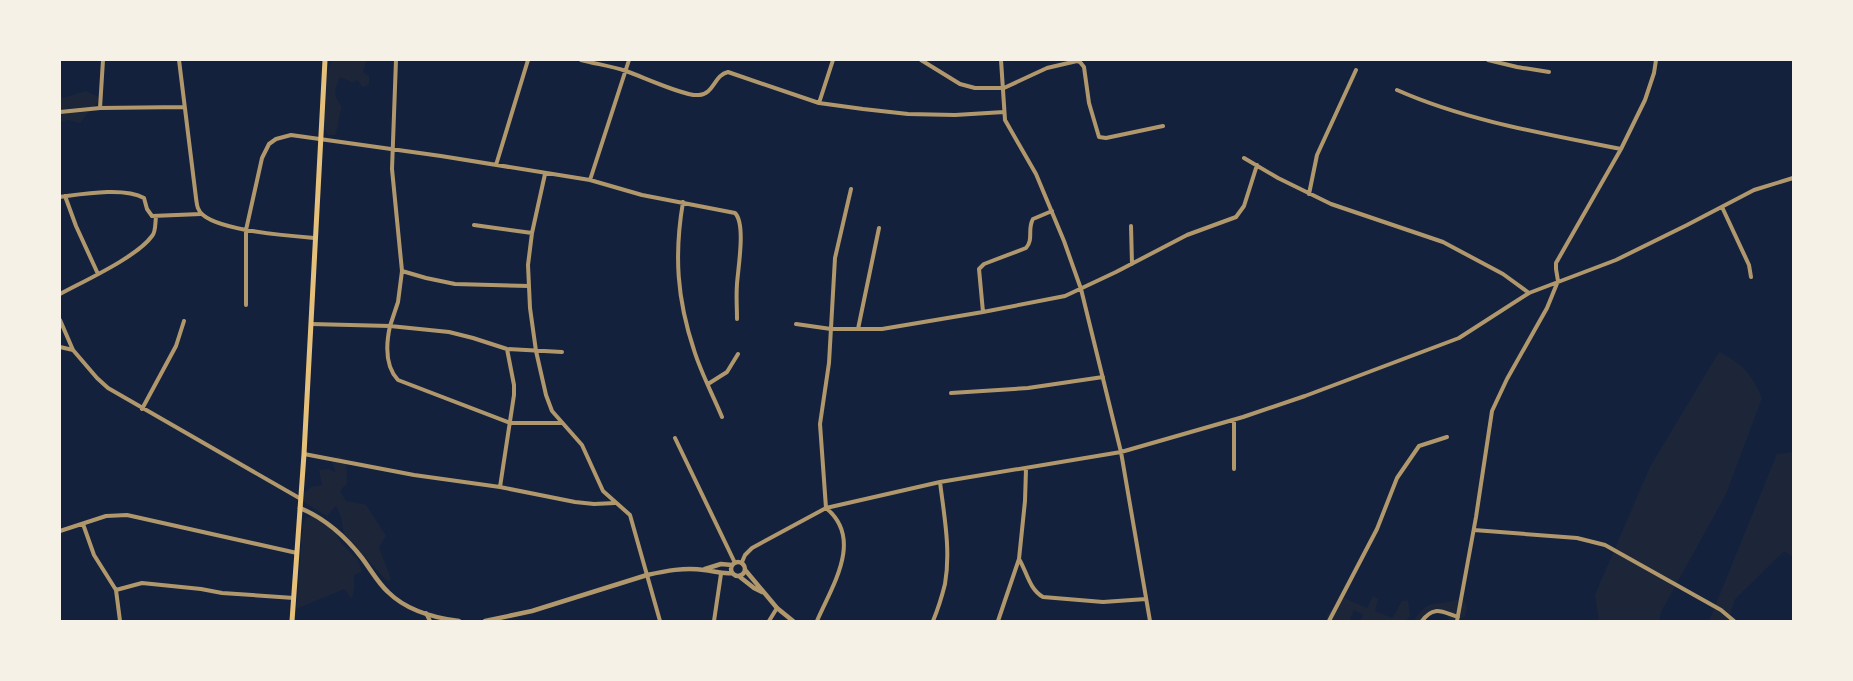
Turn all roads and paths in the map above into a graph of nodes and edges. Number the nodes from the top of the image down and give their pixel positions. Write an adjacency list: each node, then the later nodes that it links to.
1 (103, 60): 20 (street)
2 (179, 60): 19 (street)
3 (325, 60): 24 (main road)
4 (396, 60): 26 (street)
5 (528, 60): 28 (street)
6 (581, 60): 13 (street)
7 (629, 60): 13 (street)
8 (833, 60): 18 (street)
9 (921, 60): 16 (street)
10 (1001, 60): 16 (street)
11 (1488, 60): 15 (street)
12 (1656, 60): 25 (street)
13 (624, 70): 18 (street); 32 (street)
14 (1356, 70): 34 (street)
15 (1549, 72)
16 (1004, 88): 22 (street); 23 (street)
17 (1397, 90): 25 (street)
18 (819, 102): 22 (street)
19 (184, 107): 20 (street); 39 (street)
20 (100, 108): 21 (street)
21 (60, 112)
22 (1004, 112): 38 (street)
23 (1163, 126)
24 (320, 139): 26 (street); 44 (street); 46 (main road)
25 (1621, 149): 51 (street)
26 (392, 150): 28 (street); 48 (street)
27 (1244, 158): 29 (street)
28 (496, 165): 30 (street)
29 (1257, 165): 34 (street); 47 (street)
30 (545, 174): 32 (street); 45 (street)
31 (1793, 178): 37 (street)
32 (590, 180): 36 (street)
33 (851, 189): 64 (street)
34 (1309, 194): 54 (street)
35 (63, 197): 40 (street); 49 (street)
36 (683, 202): 59 (street); 73 (street)
37 (1722, 206): 50 (street); 51 (street)
38 (1052, 211): 53 (street); 57 (street)
39 (201, 214): 40 (street); 44 (street)
40 (156, 217): 49 (street)
41 (474, 224): 45 (street)
42 (1131, 226): 47 (street)
43 (878, 228): 65 (street)
44 (246, 230): 46 (street); 56 (street)
45 (532, 233): 52 (street)
46 (315, 238): 61 (main road)
47 (1132, 264): 53 (street)
48 (402, 271): 52 (street); 63 (street)
49 (98, 274): 55 (street)
50 (1750, 277)
51 (1558, 281): 54 (street); 93 (street)
52 (529, 286): 69 (street)
53 (1081, 289): 57 (street); 72 (street)
54 (1529, 293): 77 (street)
55 (60, 294)
56 (246, 305)
57 (983, 312): 65 (street)
58 (60, 320): 68 (street)
59 (737, 320)
60 (184, 321): 75 (street)
61 (311, 324): 63 (street); 83 (main road)
62 (796, 324): 64 (street)
63 (390, 326): 67 (street); 78 (street)
64 (831, 329): 65 (street); 91 (street)
65 (858, 329)
66 (60, 347): 68 (street)
67 (507, 349): 69 (street); 78 (street)
68 (73, 350): 75 (street)
69 (536, 351): 70 (street); 79 (street)
70 (562, 352)
71 (738, 354): 73 (street)
72 (1103, 377): 74 (street); 82 (street)
73 (708, 384): 76 (street)
74 (951, 393)
75 (142, 409): 88 (street)
76 (722, 417)
77 (1234, 420): 82 (street); 85 (street)
78 (510, 423): 79 (street); 87 (street)
79 (562, 423): 89 (street)
80 (1447, 437): 127 (street)
81 (675, 438): 98 (street)
82 (1121, 452): 84 (street); 108 (street)
83 (304, 454): 87 (street); 88 (main road)
84 (1026, 469): 86 (street); 96 (street)
85 (1234, 469)
86 (940, 482): 91 (street); 124 (street)
87 (500, 487): 89 (street)
88 (301, 499): 90 (main road)
89 (615, 503): 103 (street)
90 (300, 508): 95 (main road); 110 (street)
91 (826, 508): 97 (street); 123 (street)
92 (83, 524): 94 (street); 95 (street); 105 (street)
93 (1474, 530): 112 (street); 129 (street)
94 (60, 531)
95 (297, 553): 107 (main road)
96 (1019, 559): 108 (street); 125 (street)
97 (742, 562): 98 (street); 100 (street)
98 (734, 564): 99 (street); 101 (street)
99 (704, 570): 102 (street); 103 (street)
100 (746, 571): 104 (street); 106 (street)
101 (732, 573): 102 (street); 104 (street)
102 (721, 574): 120 (street)
103 (647, 575): 111 (street); 119 (street)
104 (740, 577): 106 (street)
105 (116, 590): 107 (street); 113 (street)
106 (762, 592): 109 (street)
107 (294, 598): 114 (main road)
108 (1146, 599): 126 (street)
109 (777, 608): 121 (street); 122 (street)
110 (426, 613): 115 (street); 116 (street)
111 (518, 614): 117 (street); 118 (street)
112 (1458, 619): 128 (street)
113 (120, 621)
114 (292, 621)
115 (430, 621)
116 (459, 621)
117 (485, 621)
118 (518, 621)
119 (660, 621)
120 (714, 621)
121 (769, 621)
122 (793, 621)
123 (817, 621)
124 (933, 621)
125 (998, 621)
126 (1150, 621)
127 (1329, 621)
128 (1422, 621)
129 (1734, 621)

